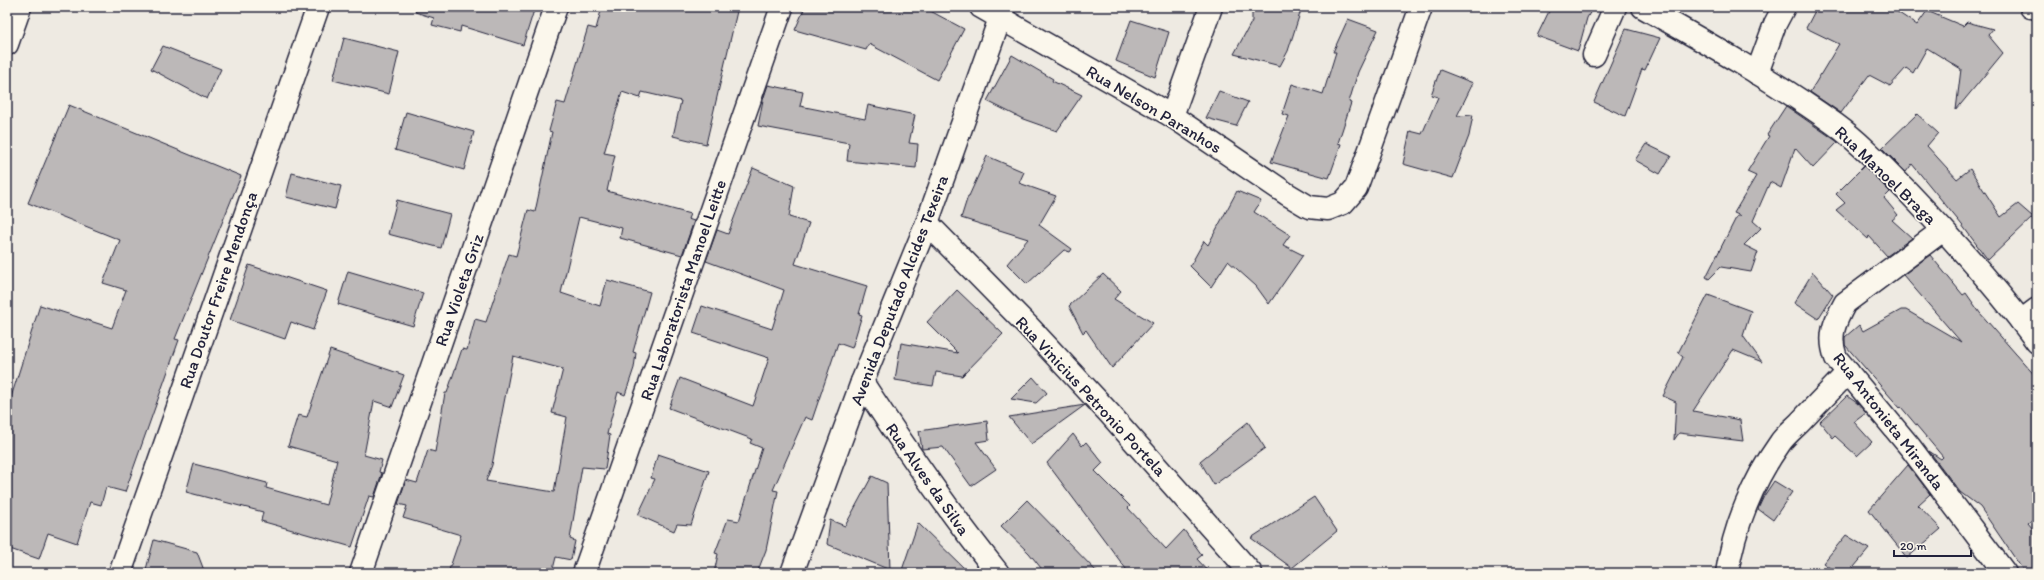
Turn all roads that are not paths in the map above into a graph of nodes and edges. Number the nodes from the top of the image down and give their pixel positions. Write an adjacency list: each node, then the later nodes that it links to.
1 (20, 7): 14 (street)
2 (318, 7): 24 (street, Rua Doutor Freire Mendonça)
3 (556, 7): 25 (street, Rua Violeta Griz)
4 (782, 7): 26 (street, Rua Laboratorista Manoel Leitte)
5 (981, 7): 13 (street, Rua Nelson Paranhos)
6 (1211, 7): 17 (street)
7 (1421, 7): 17 (street, Rua Nelson Paranhos)
8 (1615, 7): 15 (street)
9 (1642, 7): 16 (street, Rua Manoel Braga)
10 (1784, 7): 16 (street)
11 (2031, 7): 12 (street)
12 (2037, 8)
13 (1002, 13): 17 (street, Rua Nelson Paranhos); 18 (street, Avenida Deputado Alcides Texeira)
14 (7, 44)
15 (1594, 55)
16 (1757, 73): 19 (street, Rua Manoel Braga)
17 (1172, 116)
18 (927, 223): 23 (street, Avenida Deputado Alcides Texeira); 29 (street, Rua Vinicius Petronio Portela)
19 (1943, 230): 20 (street, Rua Manoel Braga); 22 (street, Rua Antonieta Miranda)
20 (2029, 315): 21 (street, Rua Manoel Braga)
21 (2037, 342)
22 (1848, 372): 30 (street); 31 (street, Rua Antonieta Miranda)
23 (862, 382): 27 (street, Avenida Deputado Alcides Texeira); 28 (street, Rua Alves da Silva)
24 (120, 573)
25 (361, 573)
26 (584, 573)
27 (792, 573)
28 (998, 573)
29 (1251, 573)
30 (1727, 573)
31 (2005, 573)

